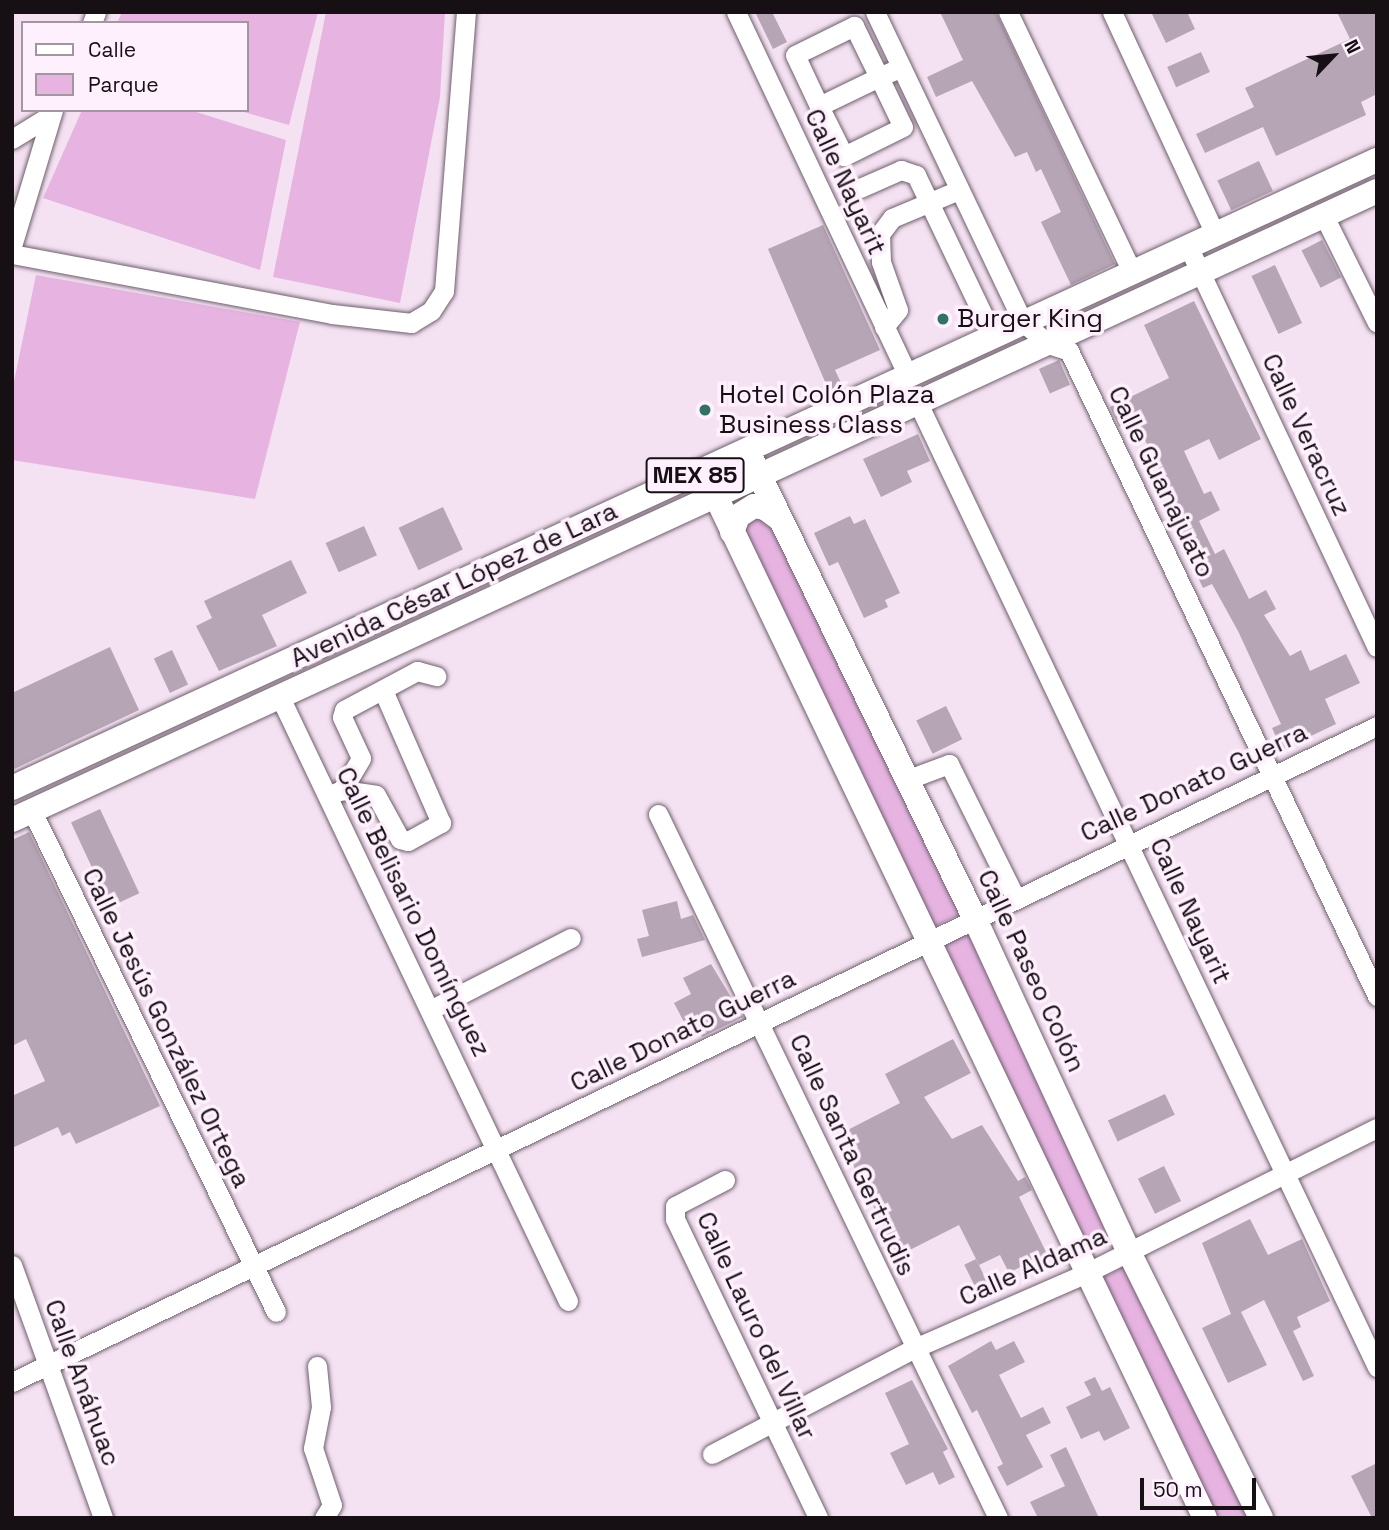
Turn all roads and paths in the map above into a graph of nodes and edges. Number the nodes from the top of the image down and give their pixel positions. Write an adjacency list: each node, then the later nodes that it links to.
1 (466, 12): 20 (street)
2 (736, 12): 25 (street, Calle Nayarit)
3 (874, 12): 6 (street, Calle Guanajuato)
4 (1008, 12): 21 (street)
5 (1112, 12): 17 (street)
6 (901, 67): 7 (street); 13 (street, Calle Guanajuato)
7 (879, 77): 8 (street); 8 (street); 8 (street)
8 (819, 106)
9 (52, 113): 10 (street); 18 (street)
10 (12, 139)
11 (1377, 160): 17 (main road, Avenida César López de Lara / MEX 85)
12 (860, 188): 15 (street)
13 (959, 190): 15 (street); 23 (street, Calle Guanajuato)
14 (1377, 191): 16 (main road, Avenida César López de Lara / MEX 85)
15 (930, 202): 25 (street); 26 (street)
16 (1324, 216): 22 (main road, Avenida César López de Lara / MEX 85); 24 (street)
17 (1215, 234): 19 (main road, Avenida César López de Lara / MEX 85)
18 (12, 246)
19 (1188, 246): 21 (main road, Avenida César López de Lara / MEX 85); 22 (street, Calle Veracruz)
20 (12, 254)
21 (1132, 272): 23 (main road, Avenida César López de Lara / MEX 85)
22 (1201, 274): 27 (main road, Avenida César López de Lara / MEX 85); 37 (street, Calle Veracruz)
23 (1023, 322): 26 (main road, Avenida César López de Lara / MEX 85); 27 (street, Calle Guanajuato)
24 (1377, 323)
25 (884, 327): 28 (street, Calle Nayarit)
26 (993, 336): 28 (main road, Avenida César López de Lara / MEX 85)
27 (1048, 344): 29 (main road, Avenida César López de Lara / MEX 85); 42 (street, Calle Guanajuato)
28 (907, 374): 30 (main road, Avenida César López de Lara / MEX 85)
29 (918, 402): 32 (main road, Avenida César López de Lara / MEX 85); 49 (street, Calle Nayarit)
30 (747, 450): 31 (main road, Avenida César López de Lara / MEX 85); 32 (main road, Calle Paseo Colón)
31 (704, 471): 33 (main road); 44 (main road, Avenida César López de Lara / MEX 85)
32 (760, 476): 33 (main road, Avenida César López de Lara / MEX 85); 34 (main road, Calle Paseo Colón)
33 (715, 497): 35 (main road); 36 (main road, Avenida César López de Lara / MEX 85)
34 (780, 519): 35 (main road); 43 (main road, Calle Paseo Colón)
35 (732, 532): 53 (main road)
36 (402, 641): 38 (street); 39 (main road, Avenida César López de Lara / MEX 85)
37 (1377, 647)
38 (383, 690): 41 (street); 46 (street)
39 (280, 697): 45 (street, Calle Belisario Domínguez); 48 (main road, Avenida César López de Lara / MEX 85)
40 (1377, 726): 42 (street, Calle Donato Guerra)
41 (361, 758): 45 (street); 46 (street)
42 (1273, 775): 49 (street, Calle Donato Guerra); 54 (street, Calle Guanajuato)
43 (906, 780): 50 (street); 51 (main road, Calle Paseo Colón)
44 (12, 788)
45 (335, 793): 46 (street); 55 (street, Calle Belisario Domínguez)
46 (376, 795)
47 (659, 814): 56 (street, Calle Santa Gertrudis)
48 (22, 815): 63 (street, Calle Jesús González Ortega)
49 (1128, 843): 50 (street, Calle Donato Guerra); 59 (street, Calle Nayarit)
50 (1016, 899): 51 (street, Calle Donato Guerra)
51 (975, 919): 53 (street, Calle Donato Guerra); 61 (main road, Calle Paseo Colón)
52 (572, 939): 55 (street)
53 (930, 941): 56 (street, Calle Donato Guerra); 64 (main road)
54 (1377, 996)
55 (430, 1010): 58 (street, Calle Belisario Domínguez)
56 (760, 1023): 58 (street, Calle Donato Guerra); 67 (street, Calle Santa Gertrudis)
57 (1377, 1128): 59 (street, Calle Aldama)
58 (499, 1149): 63 (street, Calle Donato Guerra); 65 (street, Calle Belisario Domínguez)
59 (1285, 1172): 61 (street, Calle Aldama); 70 (street, Calle Nayarit)
60 (725, 1180): 72 (street, Calle Lauro del Villar)
61 (1129, 1252): 64 (street, Calle Aldama); 79 (main road, Calle Paseo Colón)
62 (12, 1265): 68 (street, Calle Anáhuac)
63 (254, 1268): 66 (street, Calle Jesús González Ortega); 68 (street, Calle Donato Guerra)
64 (1084, 1274): 67 (street, Calle Aldama); 78 (main road)
65 (568, 1301)
66 (276, 1312)
67 (915, 1348): 72 (street, Calle Aldama); 77 (street, Calle Santa Gertrudis)
68 (48, 1364): 71 (street, Calle Donato Guerra); 74 (street, Calle Anáhuac)
69 (317, 1366): 75 (street)
70 (1377, 1367)
71 (12, 1382)
72 (772, 1423): 73 (street, Calle Aldama); 76 (street, Calle Lauro del Villar)
73 (712, 1454)
74 (103, 1518)
75 (324, 1518)
76 (818, 1518)
77 (998, 1518)
78 (1205, 1518)
79 (1261, 1518)

